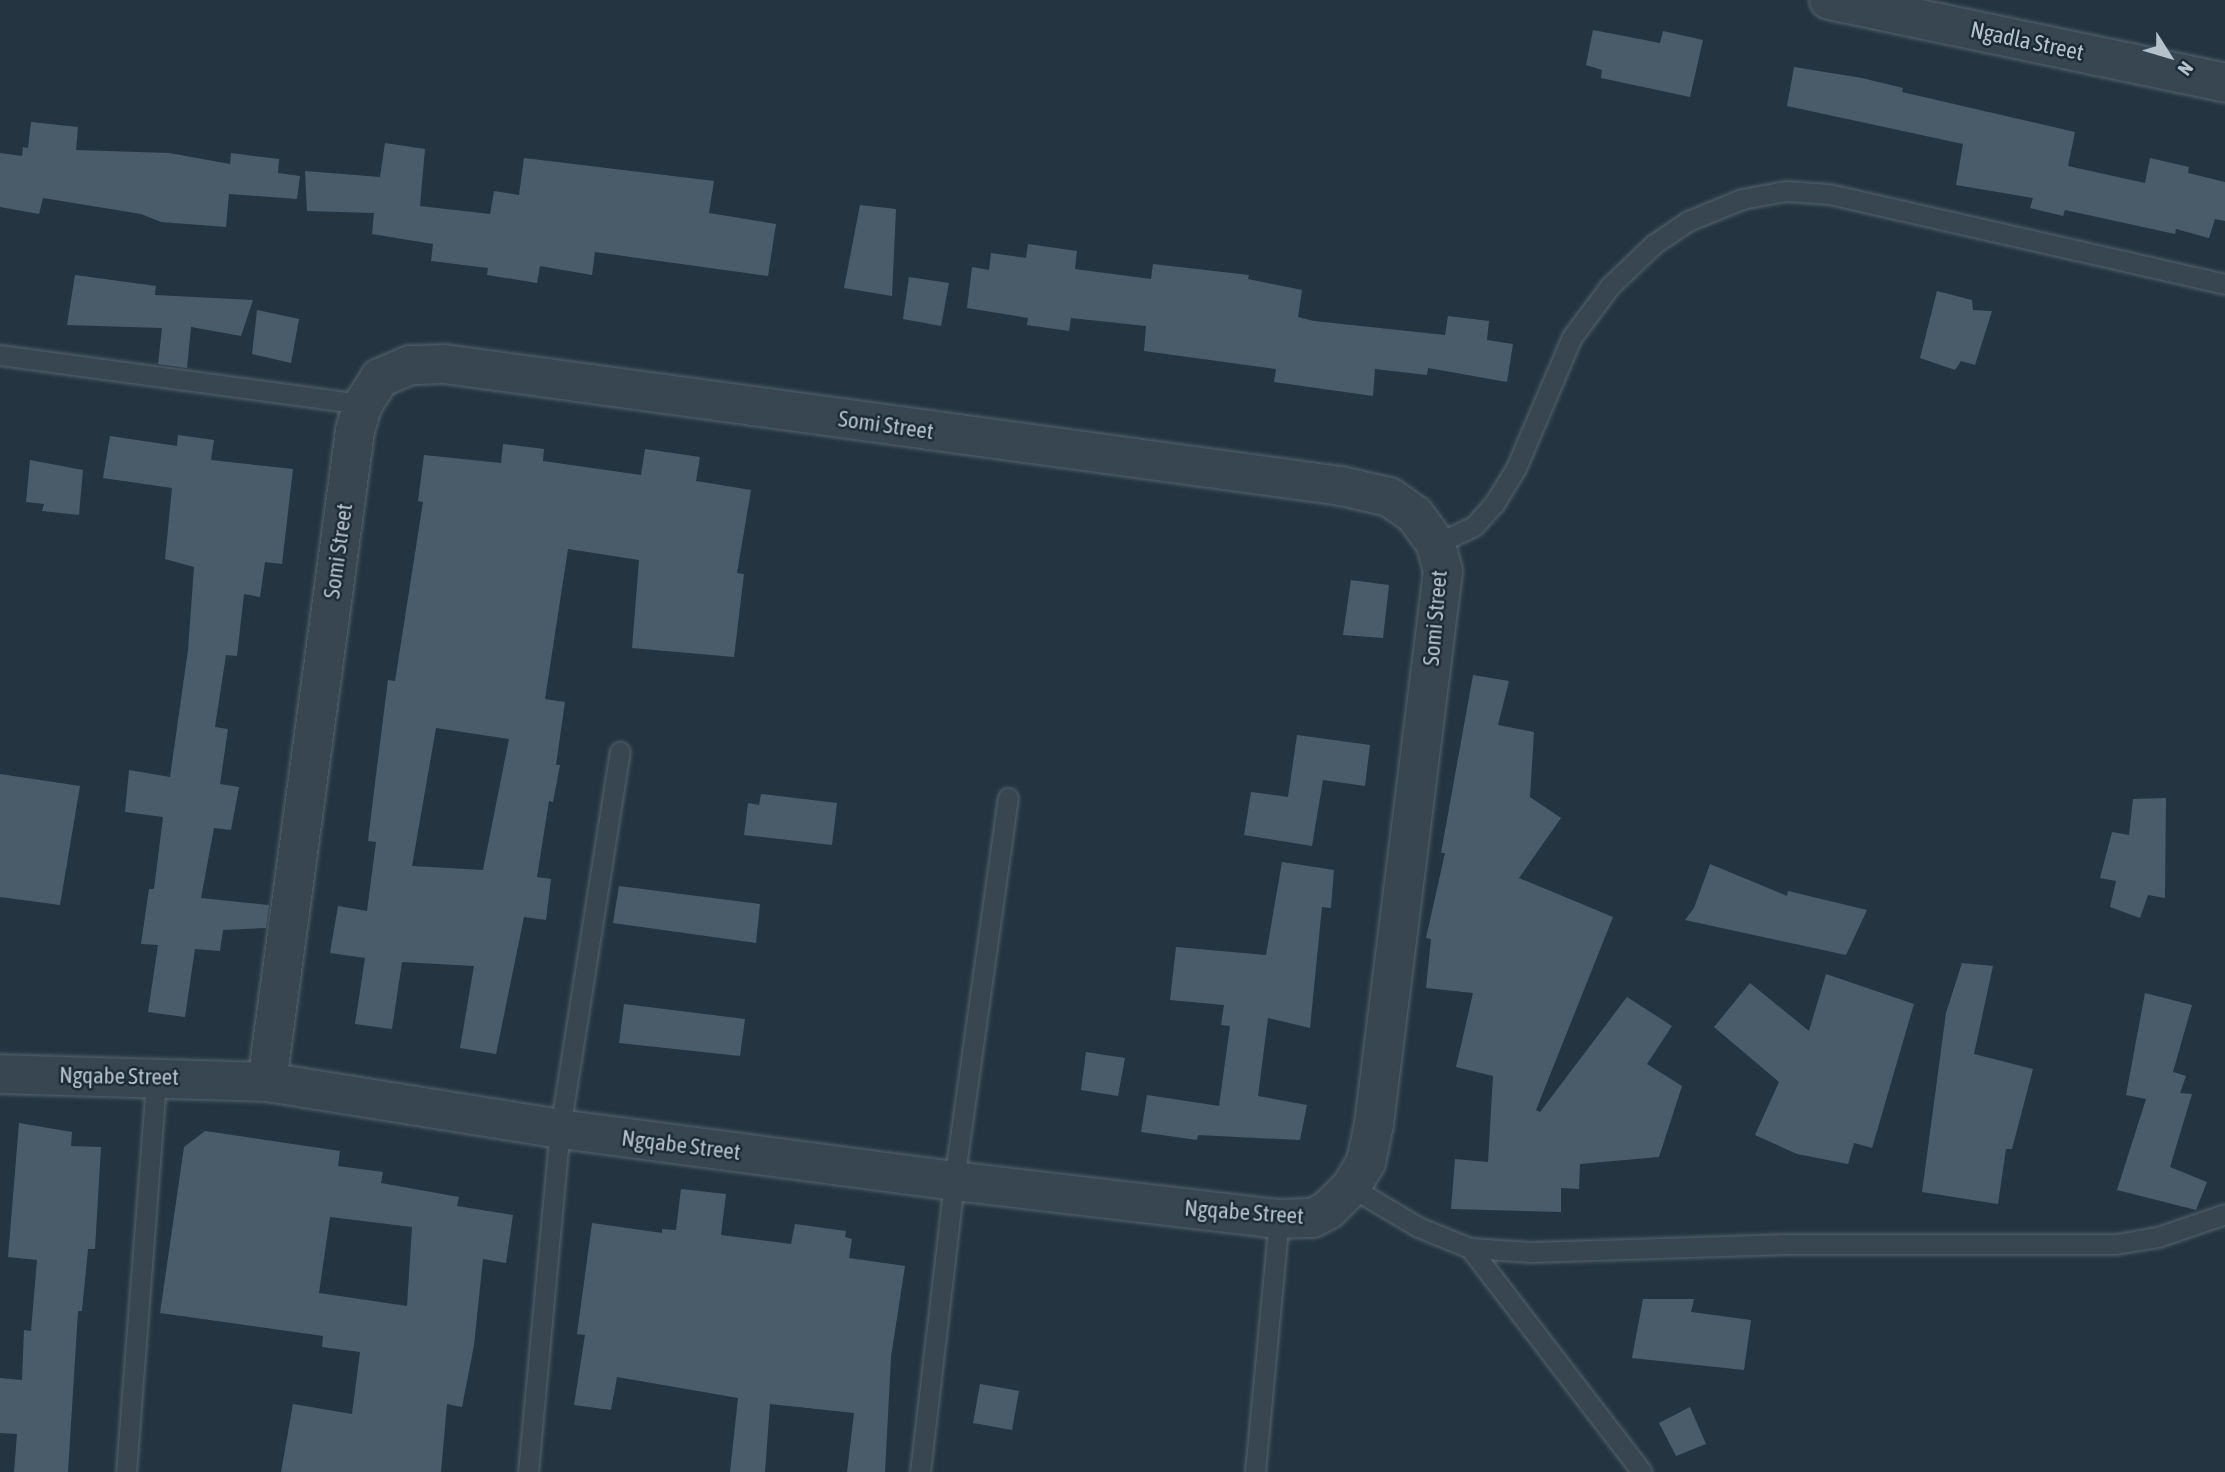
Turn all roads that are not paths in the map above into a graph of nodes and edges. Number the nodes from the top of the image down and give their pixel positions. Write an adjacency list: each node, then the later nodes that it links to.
1 (1829, 0): 2 (street, Ngadla Street)
2 (2225, 83)
3 (2225, 284): 6 (lane)
4 (0, 355): 5 (lane)
5 (363, 404): 6 (street, Somi Street); 11 (street, Somi Street)
6 (1436, 544): 14 (street, Somi Street)
7 (620, 752): 12 (lane)
8 (1008, 798): 13 (lane)
9 (0, 1074): 10 (street, Ngqabe Street)
10 (156, 1077): 11 (street, Ngqabe Street); 18 (lane)
11 (267, 1082): 12 (street, Ngqabe Street)
12 (560, 1129): 13 (street, Ngqabe Street); 19 (lane)
13 (954, 1181): 16 (street, Ngqabe Street); 20 (lane)
14 (1351, 1186): 16 (street, Ngqabe Street); 17 (lane)
15 (2225, 1214): 17 (lane)
16 (1279, 1219): 21 (lane)
17 (1470, 1248): 22 (lane)
18 (126, 1472)
19 (528, 1472)
20 (920, 1472)
21 (1255, 1472)
22 (1642, 1472)

